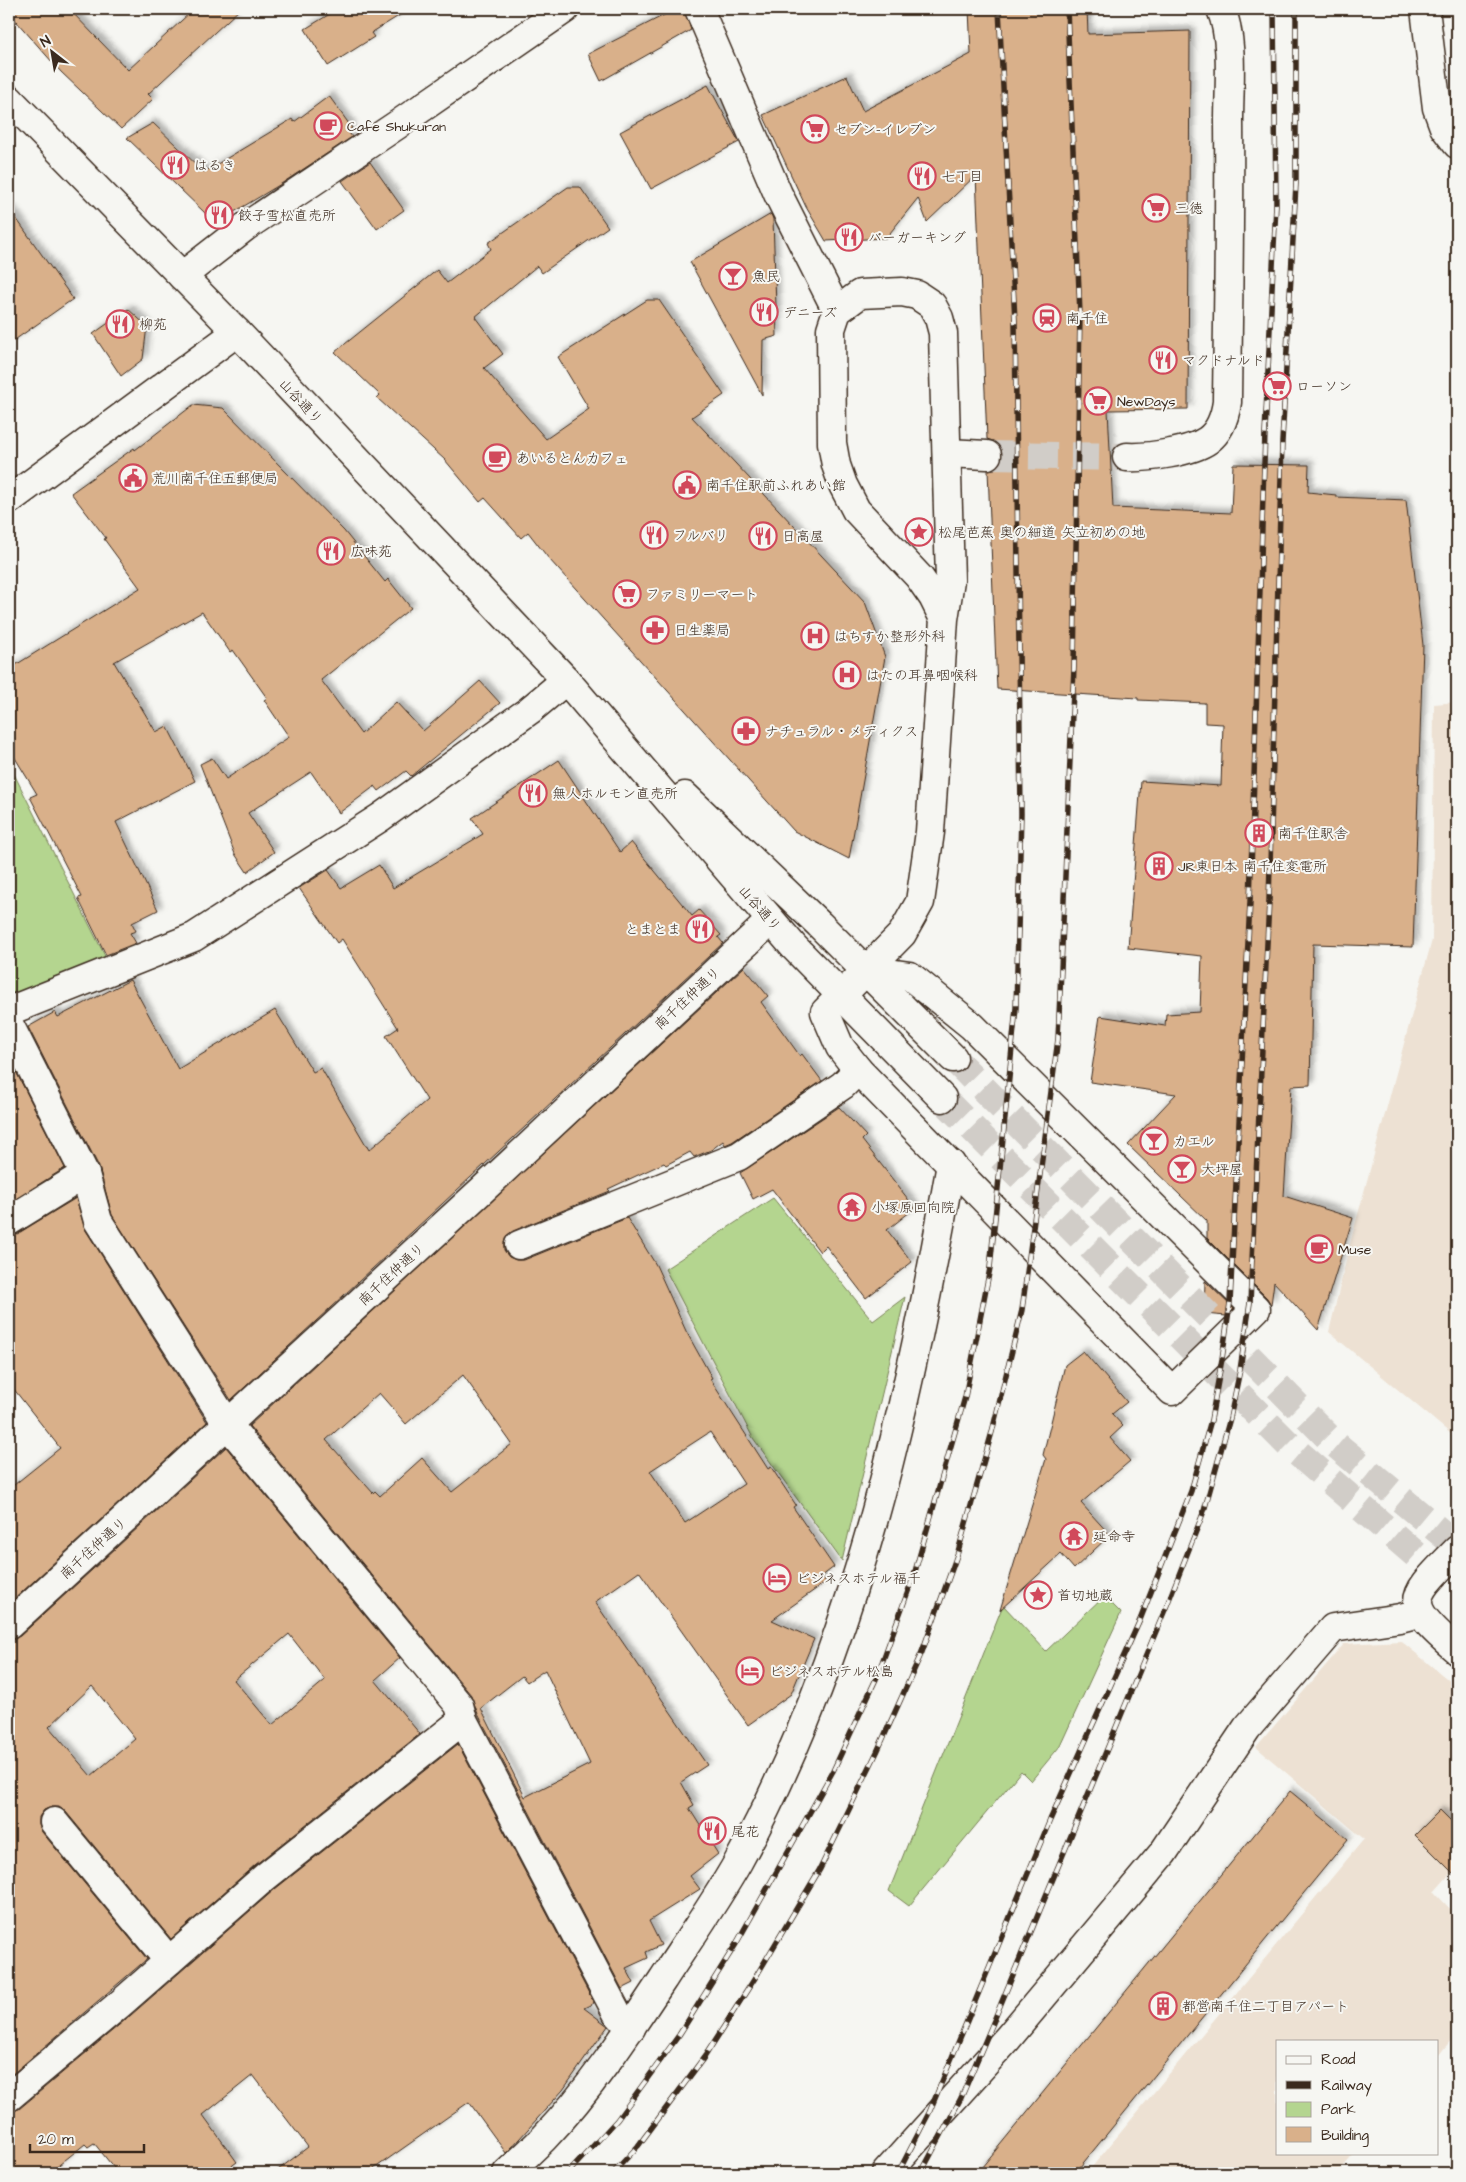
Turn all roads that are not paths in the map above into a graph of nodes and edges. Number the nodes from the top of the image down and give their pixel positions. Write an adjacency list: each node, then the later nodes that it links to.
1 (565, 9): 7 (street)
2 (699, 9): 8 (street)
3 (1221, 9): 12 (street)
4 (1425, 9): 6 (street)
5 (9, 99): 7 (street, 山谷通り)
6 (1457, 144)
7 (182, 276): 9 (street, 山谷通り)
8 (837, 311): 10 (street); 14 (street)
9 (237, 332): 13 (street); 15 (street, 山谷通り)
10 (947, 453): 11 (street); 14 (street)
11 (987, 455)
12 (1127, 457)
13 (9, 500)
14 (944, 619): 18 (street)
15 (566, 680): 16 (street, 山谷通り); 20 (street)
16 (589, 706): 17 (street, 山谷通り); 18 (street, 山谷通り)
17 (770, 921): 19 (street, 山谷通り); 29 (street, 南千住仲通り)
18 (867, 970): 19 (street); 22 (street, 山谷通り); 25 (street)
19 (841, 996): 23 (street); 24 (street, 山谷通り)
20 (9, 1011)
21 (9, 1024): 26 (street)
22 (953, 1058)
23 (858, 1070): 25 (street); 28 (street)
24 (942, 1098)
25 (951, 1164): 37 (street)
26 (85, 1174): 27 (street); 29 (street)
27 (9, 1221)
28 (519, 1245)
29 (228, 1425): 32 (street, 南千住仲通り); 34 (street)
30 (1457, 1550): 31 (street)
31 (1420, 1613): 33 (street); 40 (street)
32 (9, 1625)
33 (1457, 1650)
34 (462, 1720): 36 (street); 37 (street)
35 (54, 1822): 36 (street)
36 (170, 1961): 38 (street)
37 (631, 2028): 39 (street)
38 (9, 2097)
39 (507, 2173)
40 (886, 2173)

